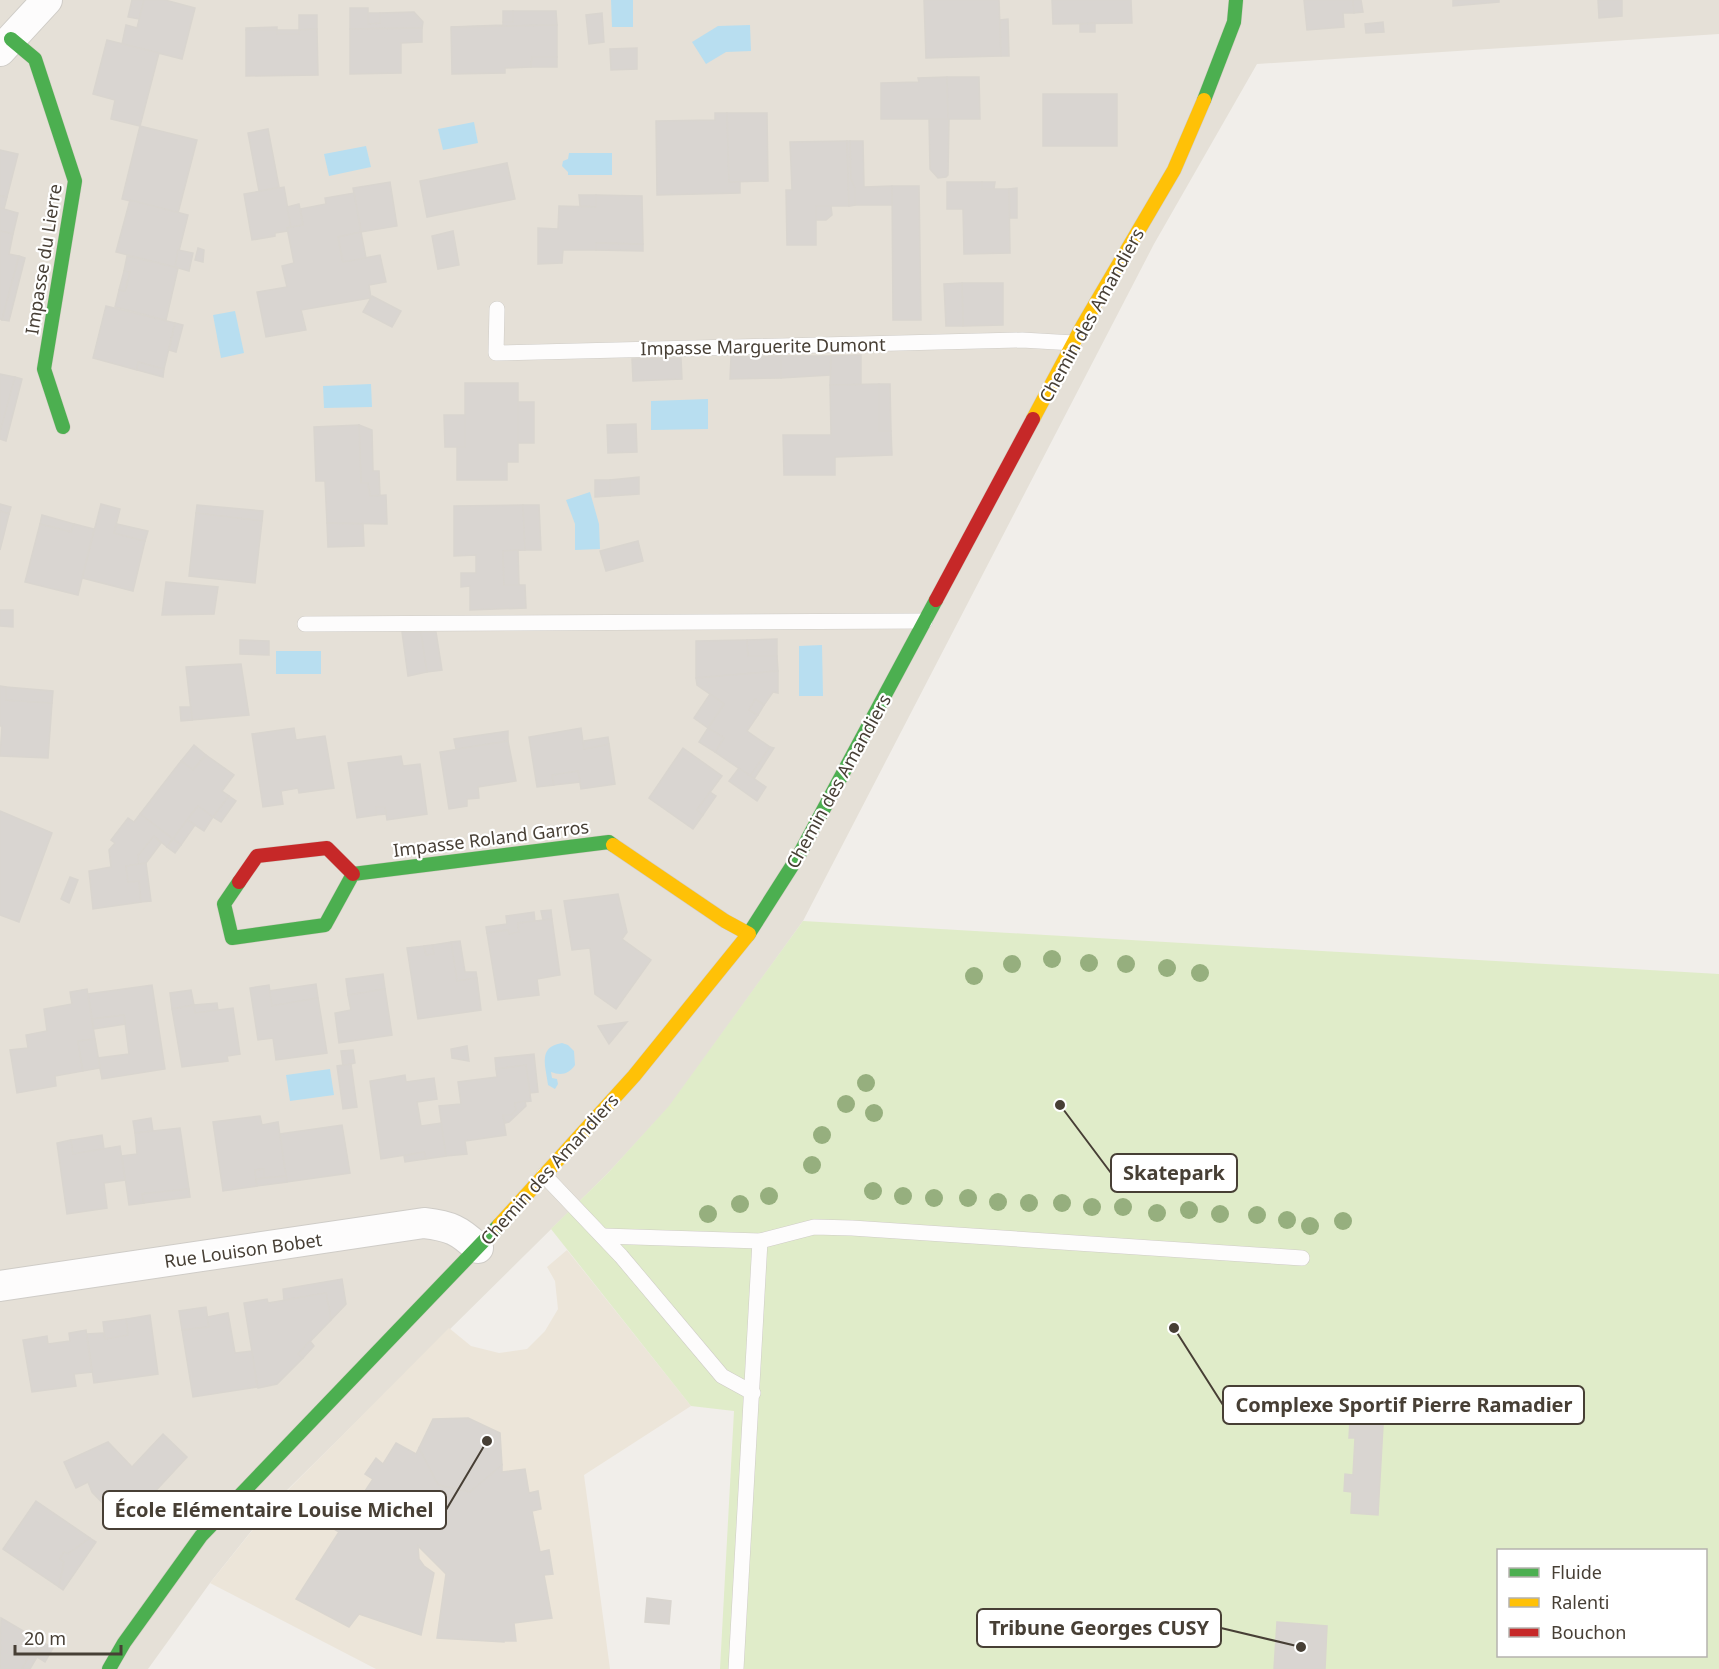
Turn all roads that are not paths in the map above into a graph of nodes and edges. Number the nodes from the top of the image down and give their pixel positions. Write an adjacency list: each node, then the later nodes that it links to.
1 (47, 0): 3 (street)
2 (1236, 0): 5 (street, Chemin des Amandiers)
3 (6, 45): 6 (street, Impasse du Lierre)
4 (497, 309): 5 (lane, Impasse Marguerite Dumont)
5 (1074, 343): 7 (street, Chemin des Amandiers)
6 (63, 427)
7 (924, 621): 8 (lane); 10 (street, Chemin des Amandiers)
8 (305, 624)
9 (353, 874): 9 (street); 10 (street, Impasse Roland Garros)
10 (748, 934): 11 (street, Chemin des Amandiers)
11 (544, 1175): 12 (lane); 14 (street, Chemin des Amandiers)
12 (603, 1236): 13 (lane); 17 (lane)
13 (760, 1241): 15 (lane); 17 (lane)
14 (478, 1248): 16 (street, Rue Louison Bobet); 18 (street, Chemin des Amandiers)
15 (1302, 1258)
16 (0, 1286)
17 (753, 1393): 19 (lane)
18 (109, 1669)
19 (736, 1669)

